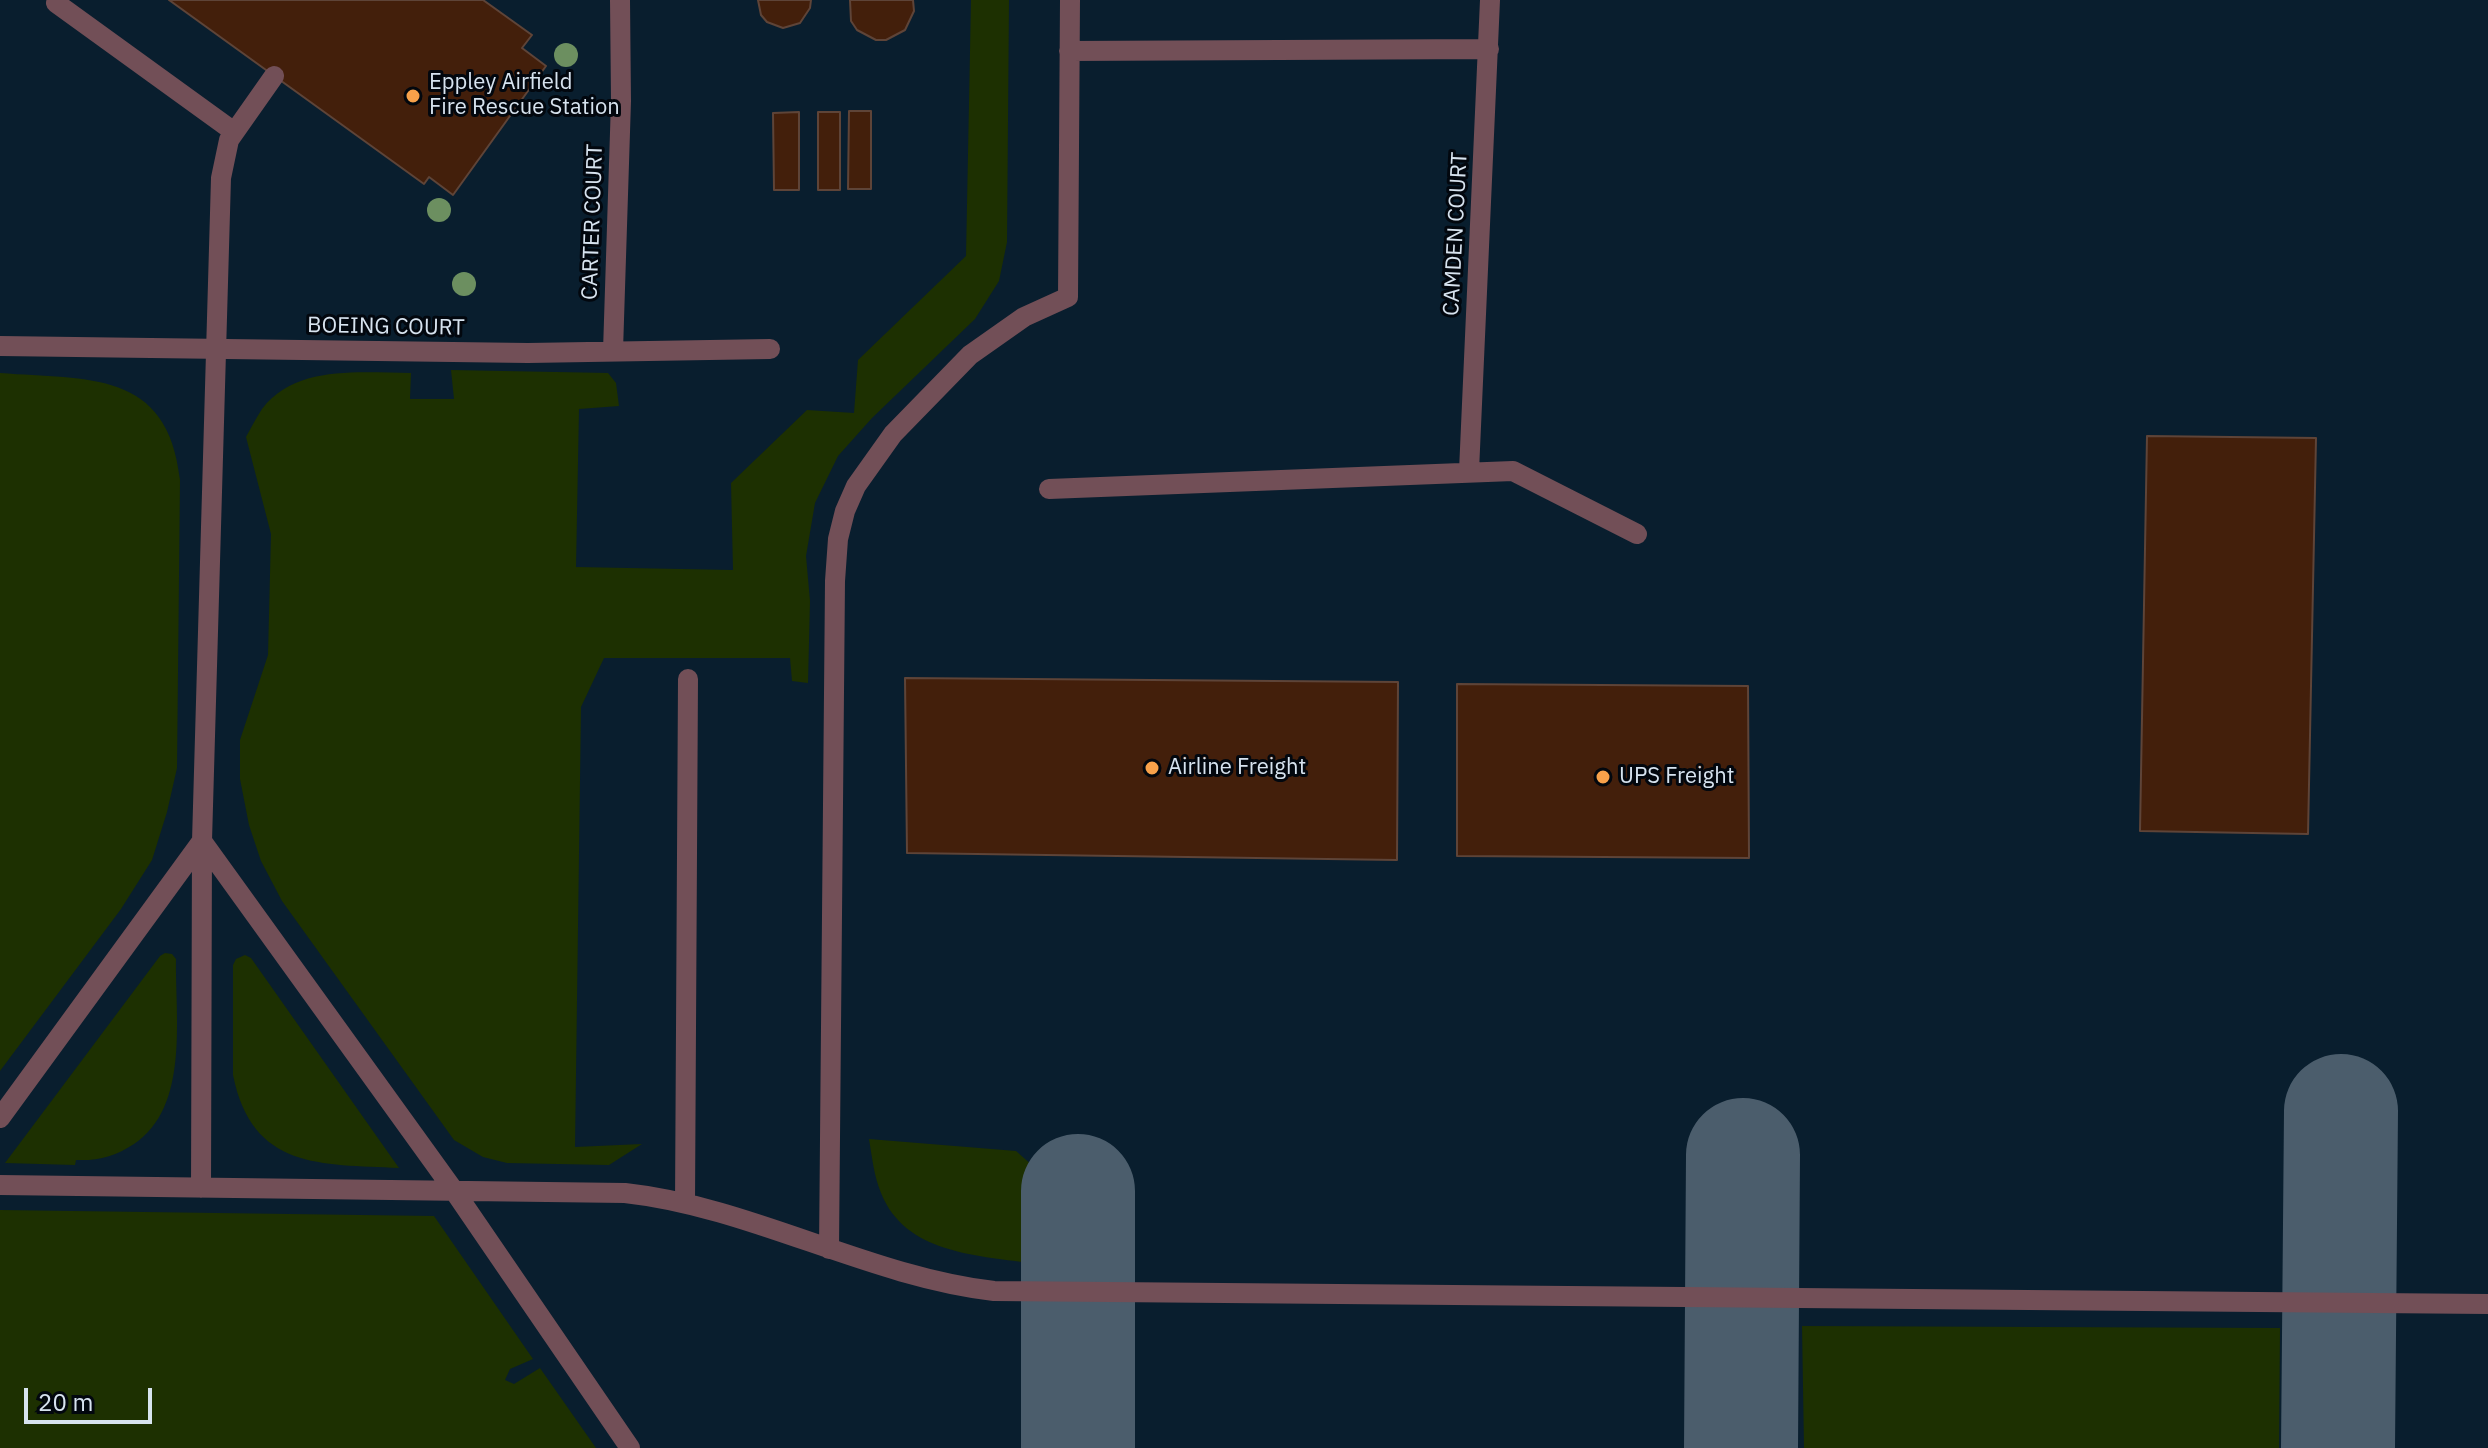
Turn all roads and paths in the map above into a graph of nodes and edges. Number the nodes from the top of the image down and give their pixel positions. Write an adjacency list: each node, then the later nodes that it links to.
1 (58, 0): 8 (lane)
2 (620, 0): 12 (lane, CARTER COURT)
3 (1070, 0): 6 (lane)
4 (1490, 0): 5 (lane, CAMDEN COURT)
5 (1489, 49): 6 (lane); 13 (lane, CAMDEN COURT)
6 (1069, 51): 23 (lane)
7 (274, 76): 8 (lane)
8 (233, 131): 10 (lane)
9 (0, 346): 10 (lane, BOEING COURT)
10 (216, 348): 12 (lane, BOEING COURT); 17 (lane)
11 (770, 349): 12 (lane, BOEING COURT)
12 (613, 351)
13 (1469, 471): 14 (lane); 15 (lane)
14 (1049, 489)
15 (1637, 534)
16 (688, 679): 22 (lane)
17 (202, 841): 18 (lane); 20 (lane); 21 (lane)
18 (0, 1118)
19 (0, 1185): 20 (lane)
20 (201, 1188): 21 (lane)
21 (455, 1192): 22 (lane); 25 (lane)
22 (685, 1202): 23 (lane)
23 (829, 1249): 24 (lane)
24 (2488, 1304)
25 (630, 1448)

